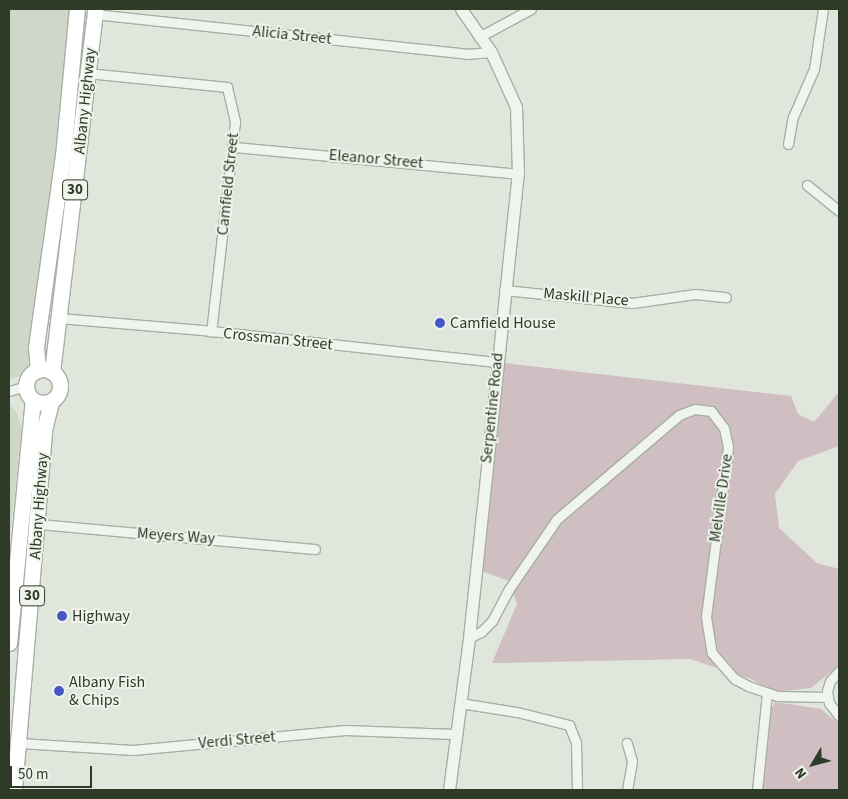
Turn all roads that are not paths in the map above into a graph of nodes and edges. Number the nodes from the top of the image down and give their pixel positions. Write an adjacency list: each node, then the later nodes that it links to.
1 (77, 9): 11 (highway, Albany Highway / 30)
2 (461, 9): 6 (street, Serpentine Road)
3 (532, 9): 6 (street)
4 (823, 9): 9 (street)
5 (94, 12): 7 (street, Alicia Street); 8 (highway, Albany Highway / 30)
6 (479, 37): 7 (street, Serpentine Road)
7 (491, 52): 13 (street, Serpentine Road)
8 (88, 73): 10 (street, Camfield Street); 12 (highway, Albany Highway / 30)
9 (788, 144)
10 (234, 146): 13 (street, Eleanor Street); 19 (street, Camfield Street)
11 (63, 156): 12 (highway); 21 (highway, Albany Highway / 30)
12 (79, 158): 18 (highway, Albany Highway / 30)
13 (518, 174): 16 (street, Serpentine Road)
14 (807, 185): 15 (street)
15 (839, 211)
16 (504, 290): 17 (street, Maskill Place); 20 (street, Serpentine Road)
17 (726, 297)
18 (59, 318): 19 (street, Crossman Street); 21 (highway, Albany Highway / 30)
19 (211, 332): 20 (street, Crossman Street)
20 (496, 362): 29 (street, Serpentine Road)
21 (45, 371): 22 (highway, 30); 25 (highway, 30)
22 (26, 386): 23 (street); 24 (highway)
23 (9, 391)
24 (33, 400): 25 (highway); 26 (highway, Albany Highway / 30)
25 (51, 402): 27 (highway, Albany Highway / 30)
26 (21, 523): 27 (highway); 30 (highway, Albany Highway / 30)
27 (38, 524): 28 (street, Meyers Way); 37 (highway, Albany Highway / 30)
28 (315, 548)
29 (469, 638): 32 (street, Melville Drive); 34 (street, Serpentine Road)
30 (9, 643)
31 (839, 671): 33 (street)
32 (767, 693): 33 (street, Melville Drive); 43 (street)
33 (827, 697): 35 (street)
34 (460, 702): 36 (street, Serpentine Road); 41 (street)
35 (839, 716)
36 (455, 734): 37 (street, Verdi Street); 40 (street, Serpentine Road)
37 (19, 743): 39 (highway, Albany Highway / 30)
38 (627, 743): 42 (street)
39 (14, 790)
40 (449, 790)
41 (577, 790)
42 (627, 790)
43 (757, 790)

